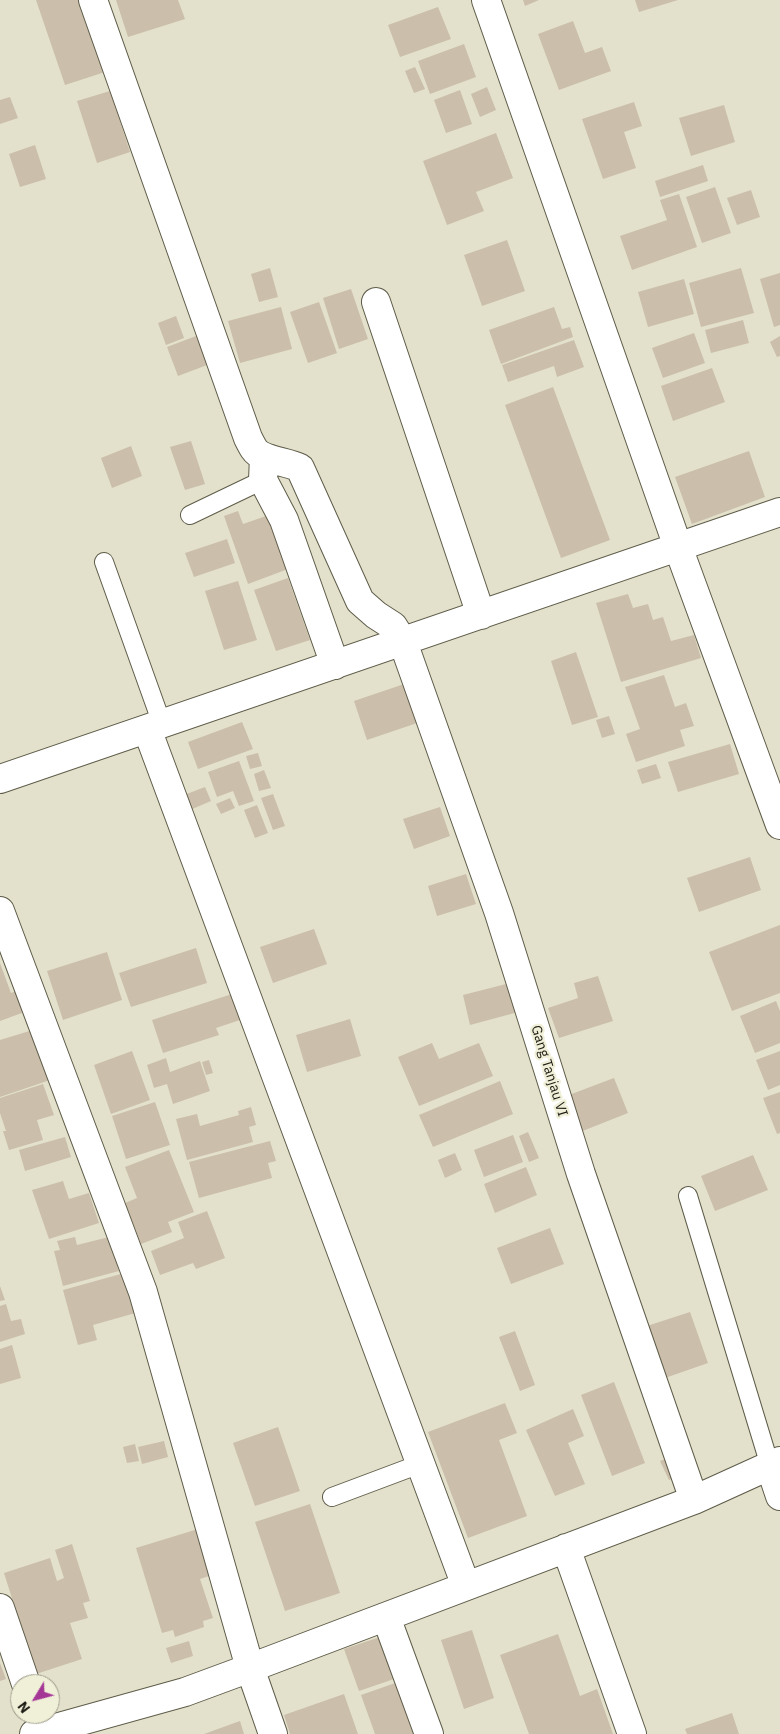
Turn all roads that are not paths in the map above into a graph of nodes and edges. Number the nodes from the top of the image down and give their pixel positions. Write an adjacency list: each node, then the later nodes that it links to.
1 (93, 0): 4 (street)
2 (486, 0): 7 (street)
3 (376, 302): 9 (street)
4 (263, 468): 6 (lane); 10 (street, Gang Tanjau VI); 11 (street)
5 (780, 512): 7 (street)
6 (190, 515)
7 (678, 547): 9 (street); 14 (street)
8 (104, 562): 12 (lane)
9 (481, 615): 10 (street)
10 (403, 642): 11 (street); 21 (street, Gang Tanjau VI)
11 (334, 665): 12 (street)
12 (154, 726): 13 (street); 18 (street)
13 (0, 779)
14 (780, 825)
15 (0, 911): 26 (street)
16 (688, 1196): 17 (lane)
17 (775, 1463): 19 (street); 21 (street)
18 (420, 1464): 20 (lane); 23 (street)
19 (780, 1496)
20 (332, 1497)
21 (694, 1500): 22 (street)
22 (566, 1548): 23 (street); 32 (street)
23 (466, 1586): 25 (street)
24 (0, 1608): 27 (street)
25 (386, 1616): 26 (street); 31 (street)
26 (250, 1668): 28 (street); 30 (street)
27 (23, 1674)
28 (101, 1725): 29 (street)
29 (38, 1726)
30 (272, 1734)
31 (430, 1734)
32 (632, 1734)

